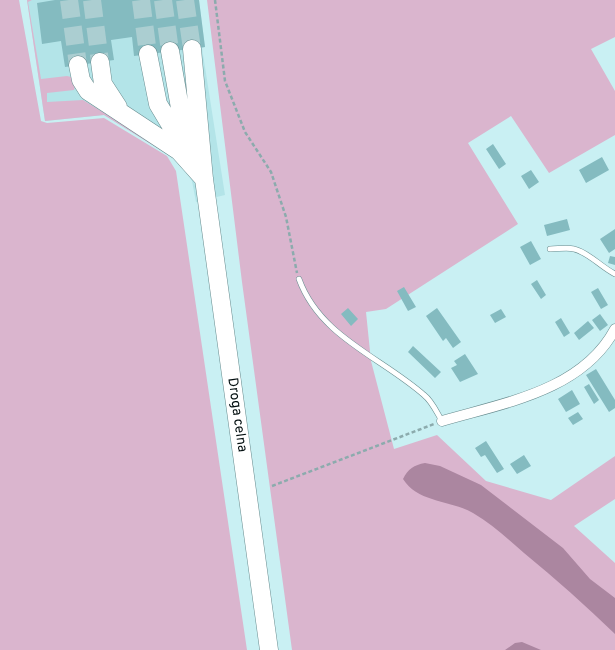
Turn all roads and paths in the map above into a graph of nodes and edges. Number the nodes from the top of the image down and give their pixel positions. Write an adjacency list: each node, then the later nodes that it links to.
1 (215, 0): 11 (path)
2 (192, 48): 8 (highway)
3 (170, 51): 8 (highway)
4 (148, 54): 8 (highway)
5 (100, 62): 7 (highway)
6 (78, 65): 7 (highway)
7 (135, 122): 8 (highway)
8 (204, 179): 15 (highway, Droga celna)
9 (550, 249): 10 (lane)
10 (615, 274)
11 (299, 279): 13 (lane)
12 (615, 329): 13 (street)
13 (442, 420): 14 (path)
14 (272, 486)
15 (269, 650)

